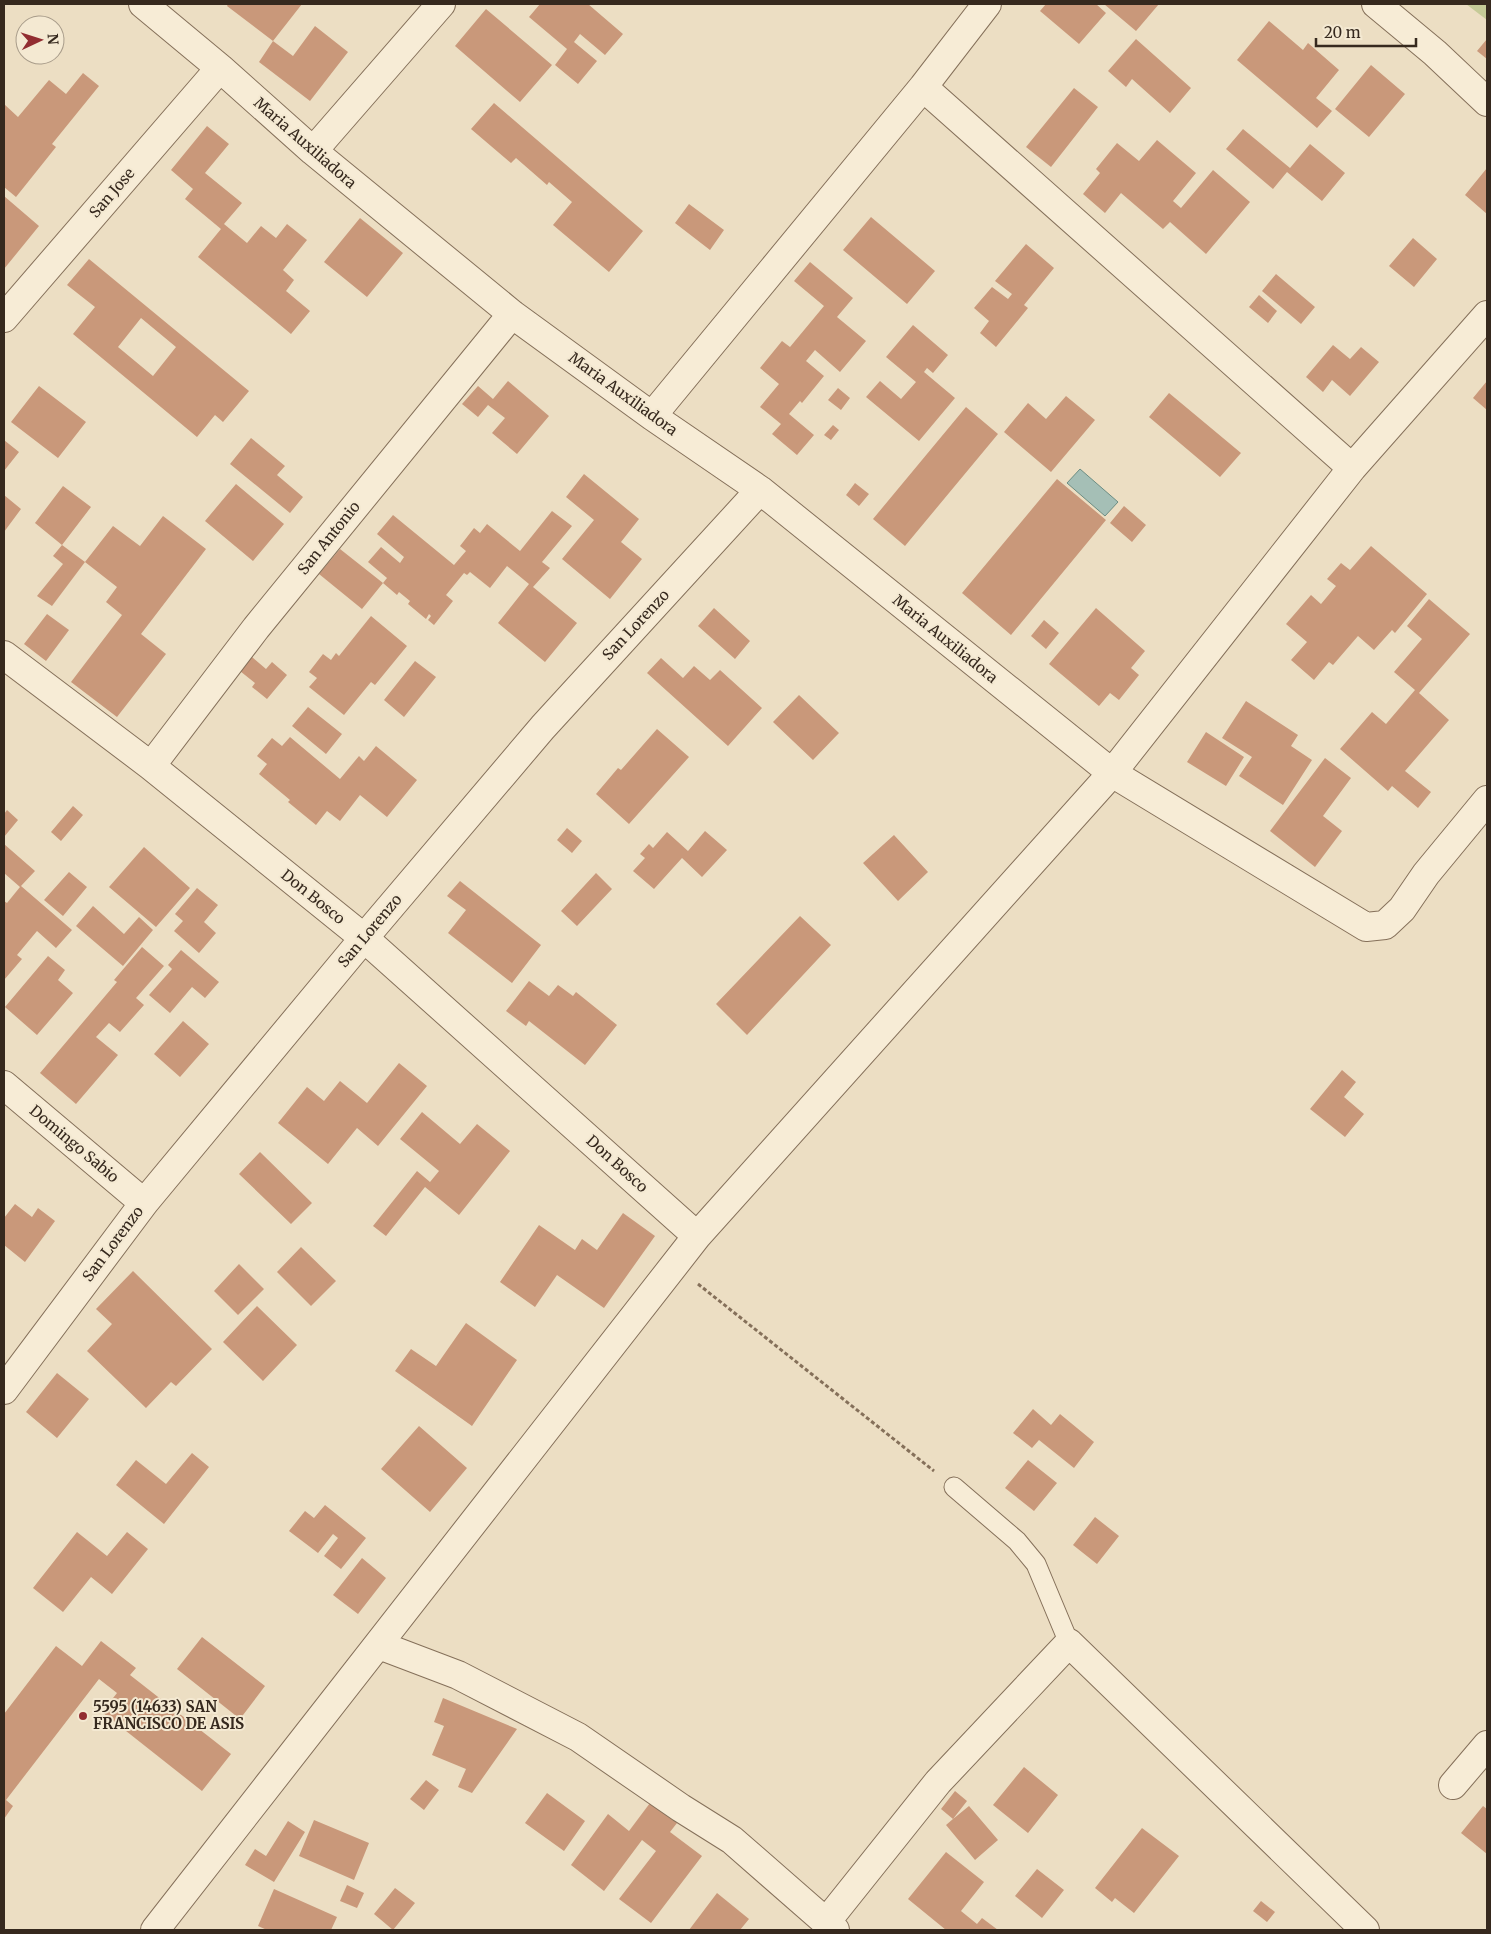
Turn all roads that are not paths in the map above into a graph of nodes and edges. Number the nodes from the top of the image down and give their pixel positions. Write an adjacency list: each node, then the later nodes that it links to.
1 (143, 4): 5 (street, Maria Auxiliadora)
2 (441, 4): 8 (street)
3 (987, 4): 6 (street)
4 (1376, 4): 7 (street)
5 (220, 68): 8 (street, Maria Auxiliadora); 11 (street, San Jose)
6 (923, 87): 12 (street); 13 (street)
7 (1487, 102)
8 (313, 151): 9 (street, Maria Auxiliadora)
9 (512, 314): 12 (street, Maria Auxiliadora); 16 (street, San Antonio)
10 (1487, 315): 13 (street)
11 (4, 318)
12 (652, 416): 14 (street, Maria Auxiliadora)
13 (1352, 468): 17 (street)
14 (760, 490): 17 (street, Maria Auxiliadora); 19 (street, San Lorenzo)
15 (4, 655): 16 (street, Don Bosco)
16 (151, 766): 19 (street, Don Bosco)
17 (1112, 772): 18 (street, Maria Auxiliadora); 22 (street)
18 (1487, 800)
19 (364, 938): 21 (street, San Lorenzo); 22 (street, Don Bosco)
20 (4, 1085): 21 (street, Domingo Sabio)
21 (144, 1203): 23 (street, San Lorenzo)
22 (697, 1236): 26 (street)
23 (4, 1390)
24 (954, 1487): 25 (lane)
25 (1069, 1643): 29 (street); 31 (street)
26 (379, 1645): 29 (street); 30 (street)
27 (1487, 1745): 28 (street)
28 (1453, 1785)
29 (831, 1926)
30 (155, 1930)
31 (1365, 1930)

